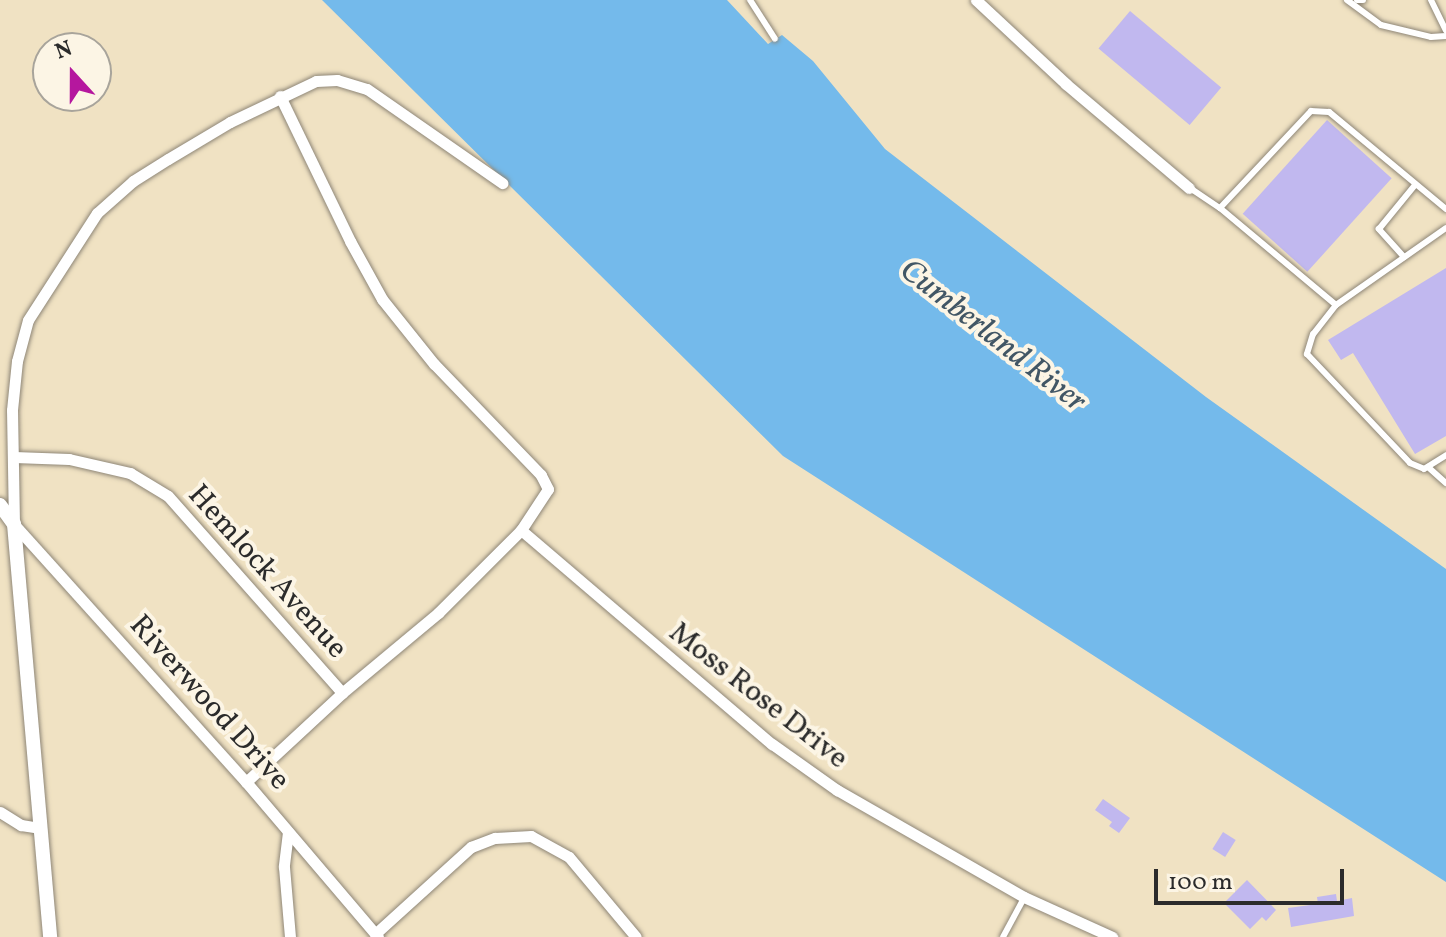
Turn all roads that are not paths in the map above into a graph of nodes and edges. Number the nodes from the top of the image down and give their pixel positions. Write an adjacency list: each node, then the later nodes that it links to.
1 (750, 0): 8 (lane)
2 (976, 0): 12 (street)
3 (1347, 0): 7 (lane)
4 (1357, 0): 5 (lane)
5 (1363, 0)
6 (1431, 0): 7 (lane)
7 (1446, 34)
8 (775, 39)
9 (280, 96): 10 (street); 19 (street); 24 (street)
10 (502, 183)
11 (1415, 185): 13 (lane); 14 (lane); 16 (lane)
12 (1189, 188): 13 (lane)
13 (1220, 208): 17 (lane)
14 (1446, 209)
15 (1446, 228): 16 (lane)
16 (1404, 257): 17 (lane)
17 (1336, 305): 20 (lane)
18 (1446, 455): 20 (lane)
19 (14, 457): 23 (street); 25 (street, Hemlock Avenue)
20 (1428, 467): 21 (lane)
21 (1446, 483)
22 (0, 505): 23 (street, Riverwood Drive)
23 (14, 524): 26 (street, Riverwood Drive); 28 (street)
24 (521, 530): 25 (street); 30 (street, Moss Rose Drive)
25 (342, 693): 26 (street)
26 (246, 782): 29 (street, Riverwood Drive)
27 (0, 812): 28 (street)
28 (41, 828): 33 (street)
29 (288, 832): 32 (street, Riverwood Drive); 34 (street)
30 (1024, 897): 31 (street, Moss Rose Drive); 36 (lane)
31 (1098, 934): 37 (street, Moss Rose Drive)
32 (376, 935): 35 (street)
33 (50, 937)
34 (290, 937)
35 (636, 937)
36 (1003, 937)
37 (1112, 937)

